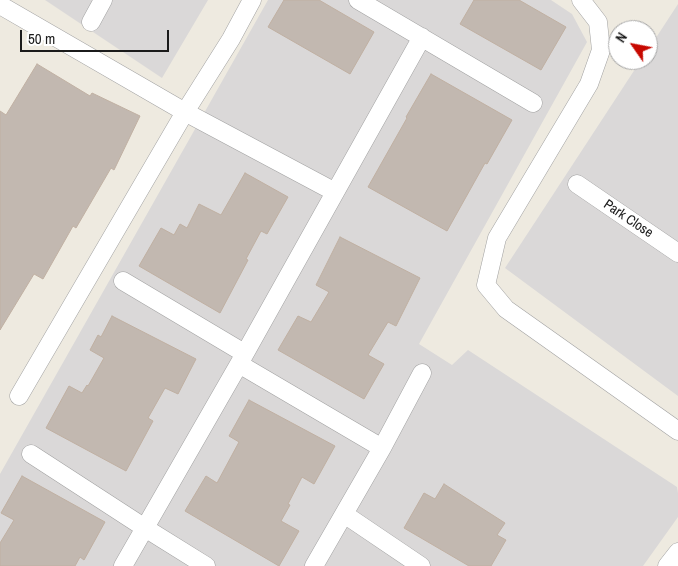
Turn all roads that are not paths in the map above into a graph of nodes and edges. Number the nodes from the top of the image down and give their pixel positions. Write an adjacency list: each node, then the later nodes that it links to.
1 (103, 0): 6 (street)
2 (252, 0): 9 (street)
3 (358, 0): 7 (street)
4 (581, 0): 17 (street)
5 (0, 5): 9 (street)
6 (91, 22)
7 (422, 37): 8 (street); 11 (street)
8 (533, 103)
9 (185, 112): 11 (street); 16 (street)
10 (578, 184): 12 (street, Park Close)
11 (335, 192): 14 (street)
12 (678, 253)
13 (123, 281): 14 (street)
14 (241, 358): 18 (street); 21 (street)
15 (422, 373): 18 (street)
16 (19, 396)
17 (678, 430)
18 (382, 448): 20 (street)
19 (32, 454): 21 (street)
20 (344, 514): 25 (street); 26 (street)
21 (145, 528): 23 (street); 24 (street)
22 (678, 552): 27 (street)
23 (123, 566)
24 (206, 566)
25 (314, 566)
26 (421, 566)
27 (667, 566)

